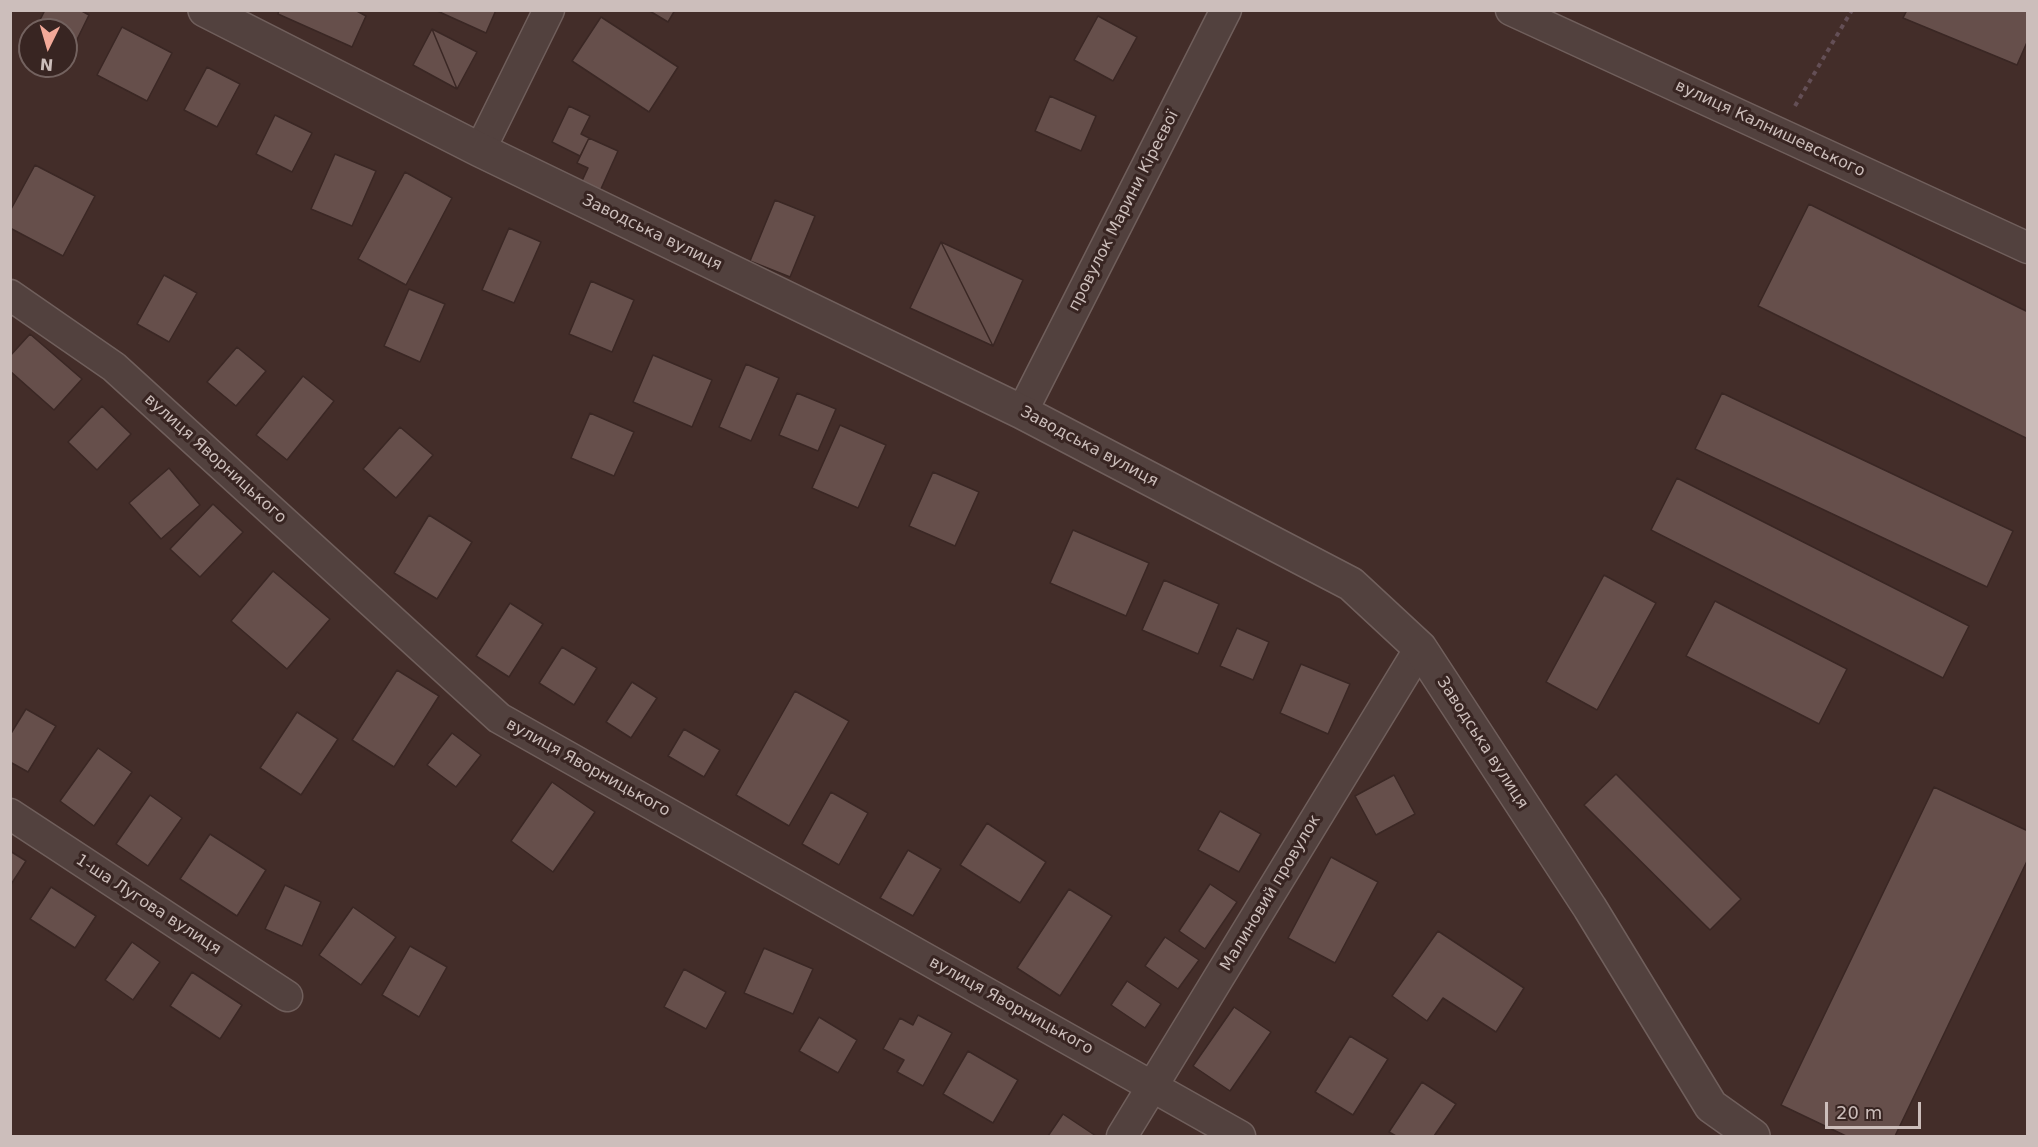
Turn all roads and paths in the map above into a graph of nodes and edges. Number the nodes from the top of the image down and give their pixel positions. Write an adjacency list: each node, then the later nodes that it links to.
1 (205, 10): 7 (street, Заводська вулиця)
2 (549, 10): 7 (street)
3 (1226, 10): 10 (street, провулок Марини Кіреєвої)
4 (1511, 10): 6 (street, вулиця Калнишевського)
5 (1852, 10): 6 (path)
6 (1780, 133): 8 (street, вулиця Калнишевського)
7 (480, 150): 10 (street, Заводська вулиця)
8 (2028, 248)
9 (10, 295): 14 (street, вулиця Яворницького)
10 (1022, 412): 11 (street, Заводська вулиця)
11 (1419, 648): 14 (street, Малиновий провулок); 17 (street, Заводська вулиця)
12 (10, 814): 13 (street, 1-ша Лугова вулиця)
13 (287, 996)
14 (1154, 1087): 15 (street, Малиновий провулок); 16 (street, вулиця Яворницького)
15 (1122, 1137)
16 (1240, 1137)
17 (1753, 1137)

